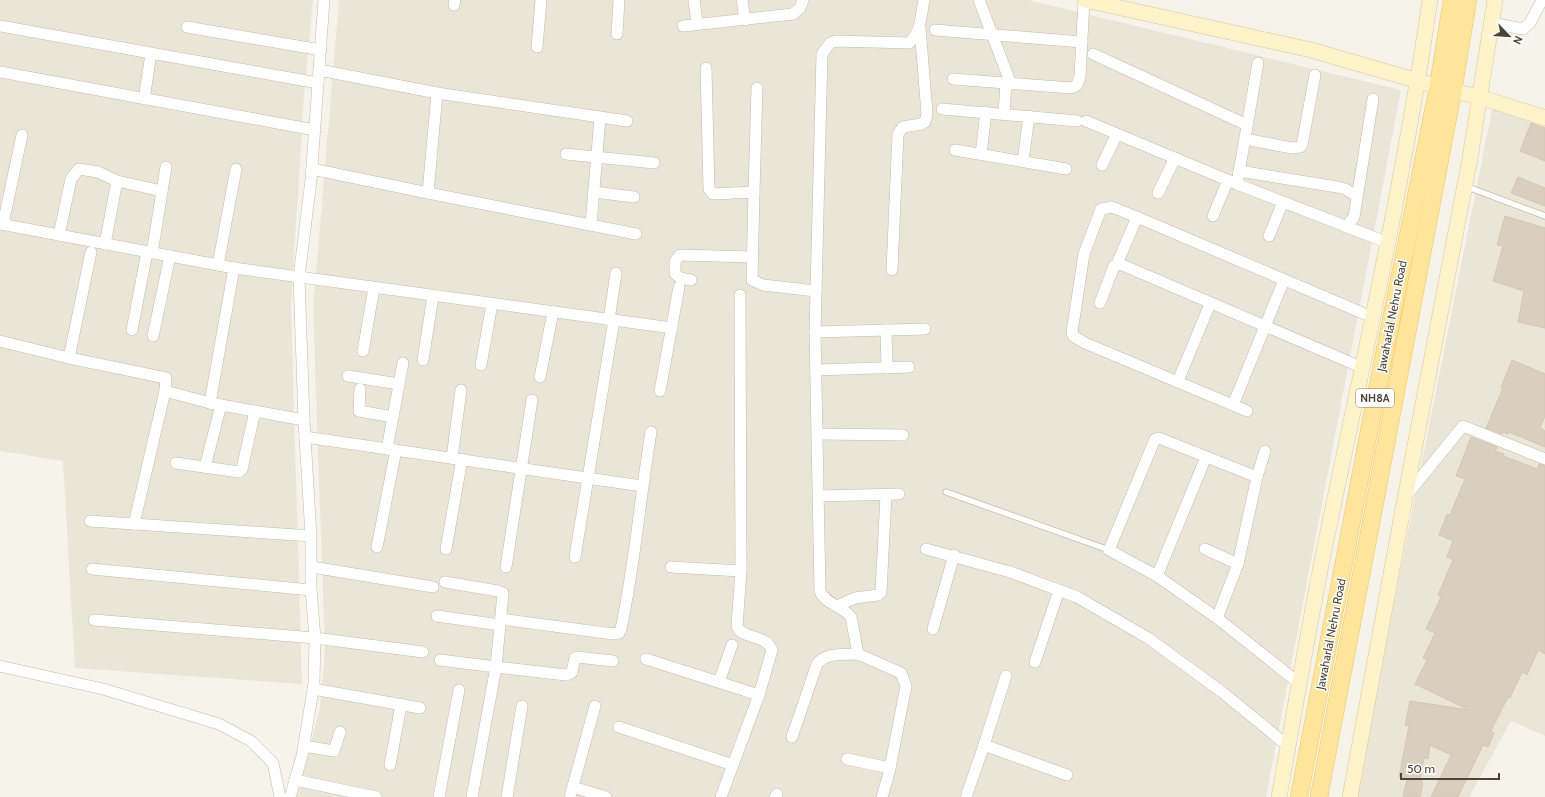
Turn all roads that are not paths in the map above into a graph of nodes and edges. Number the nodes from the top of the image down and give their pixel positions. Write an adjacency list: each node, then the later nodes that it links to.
1 (324, 0): 27 (street)
2 (541, 0): 26 (street)
3 (619, 0): 23 (street)
4 (694, 0): 17 (street)
5 (742, 0): 15 (street)
6 (803, 0): 15 (street)
7 (924, 0): 18 (street)
8 (979, 0): 24 (street)
9 (1085, 0): 25 (street); 36 (street)
10 (1430, 0): 36 (street)
11 (1452, 0): 40 (main road, Jawaharlal Nehru Road / NH8A)
12 (1468, 0): 40 (main road, Jawaharlal Nehru Road / NH8A)
13 (1495, 0): 16 (street)
14 (1542, 0): 16 (street)
15 (745, 20): 17 (street)
16 (1491, 23): 42 (street)
17 (697, 24): 20 (street)
18 (920, 24): 99 (street); 106 (street)
19 (0, 26): 28 (street)
20 (683, 26)
21 (187, 27): 27 (street)
22 (935, 30): 24 (street)
23 (617, 34)
24 (992, 34): 25 (street); 38 (street)
25 (1082, 42): 38 (street)
26 (537, 47)
27 (321, 50): 32 (street)
28 (151, 54): 37 (street); 43 (street)
29 (1093, 54): 52 (street)
30 (1258, 63): 52 (street)
31 (706, 68): 75 (street)
32 (319, 70): 37 (street); 41 (street)
33 (0, 72): 43 (street)
34 (1315, 75): 56 (street)
35 (953, 79): 38 (street)
36 (1418, 80): 40 (street); 90 (street)
37 (318, 83): 53 (street)
38 (1009, 84): 47 (street)
39 (757, 88): 75 (street)
40 (1445, 89): 42 (street); 238 (main road, Jawaharlal Nehru Road / NH8A); 239 (main road, Jawaharlal Nehru Road / NH8A)
41 (437, 93): 49 (street); 77 (street)
42 (1480, 97): 50 (street); 72 (street)
43 (144, 99): 53 (street)
44 (1373, 99): 78 (street)
45 (942, 109): 46 (street)
46 (986, 112): 47 (street); 59 (street)
47 (1004, 114): 48 (street)
48 (1029, 116): 54 (street); 62 (street)
49 (600, 118): 51 (street); 60 (street)
50 (1545, 118)
51 (627, 121)
52 (1247, 125): 56 (street)
53 (315, 130): 67 (street)
54 (1117, 134): 61 (street); 64 (street)
55 (22, 135): 84 (street)
56 (1245, 138): 69 (street)
57 (955, 150): 59 (street)
58 (566, 154): 60 (street)
59 (981, 154): 62 (street)
60 (596, 158): 63 (street); 74 (street)
61 (1175, 158): 71 (street); 76 (street)
62 (1024, 161): 68 (street)
63 (654, 163)
64 (1102, 165)
65 (166, 167): 73 (street)
66 (236, 169): 97 (street)
67 (312, 169): 77 (street); 101 (street)
68 (1066, 169)
69 (1239, 171): 71 (street); 78 (street)
70 (117, 181): 73 (street); 88 (street); 91 (street)
71 (1232, 182): 80 (street); 81 (street)
72 (1465, 186): 82 (lane); 166 (street)
73 (162, 191): 93 (street)
74 (594, 192): 79 (street); 85 (street)
75 (754, 192): 95 (street)
76 (1158, 192)
77 (428, 193): 85 (street)
78 (1357, 196): 86 (street)
79 (634, 197)
80 (1283, 202): 86 (street); 89 (street)
81 (1213, 216)
82 (1545, 216)
83 (1137, 218): 96 (street); 103 (street); 134 (street)
84 (1, 224): 88 (street)
85 (591, 225): 87 (street)
86 (1346, 227): 90 (street)
87 (636, 234)
88 (59, 235): 91 (street)
89 (1269, 236)
90 (1386, 242): 113 (street)
91 (105, 244): 93 (street)
92 (90, 252): 124 (street)
93 (149, 252): 94 (street); 118 (street)
94 (170, 256): 97 (street); 121 (street)
95 (752, 257): 102 (street); 106 (street)
96 (1117, 264): 109 (street); 111 (street)
97 (218, 265): 98 (street)
98 (234, 268): 101 (street); 141 (street)
99 (892, 270)
100 (616, 273): 114 (street)
101 (299, 278): 105 (street); 146 (street)
102 (691, 280)
103 (1284, 280): 113 (street); 115 (street)
104 (679, 287): 116 (street)
105 (374, 288): 108 (street); 123 (street)
106 (816, 291): 120 (street)
107 (740, 295): 182 (street)
108 (433, 296): 110 (street); 125 (street)
109 (1100, 303)
110 (492, 304): 112 (street); 127 (street)
111 (1210, 304): 115 (street); 134 (street)
112 (553, 312): 114 (street); 133 (street)
113 (1372, 317): 128 (street)
114 (611, 320): 116 (street); 160 (street)
115 (1265, 327): 128 (street); 142 (street)
116 (672, 328): 139 (street)
117 (925, 329): 119 (street)
118 (132, 330)
119 (886, 330): 120 (street); 130 (street)
120 (815, 332): 131 (street)
121 (153, 336)
122 (0, 341): 124 (street)
123 (363, 352)
124 (69, 358): 138 (street)
125 (422, 360)
126 (403, 363): 135 (street)
127 (481, 365)
128 (1362, 366): 206 (street)
129 (909, 367): 130 (street)
130 (887, 368): 131 (street)
131 (816, 370): 148 (street)
132 (348, 376): 135 (street)
133 (540, 377)
134 (1178, 381): 142 (street)
135 (399, 384): 145 (street)
136 (360, 390): 145 (street)
137 (461, 390): 154 (street)
138 (166, 391): 141 (street); 168 (street)
139 (660, 391)
140 (532, 400): 158 (street)
141 (215, 404): 143 (street); 157 (street)
142 (1233, 405): 144 (street)
143 (255, 411): 146 (street); 157 (street)
144 (1247, 411)
145 (393, 416): 151 (street)
146 (304, 420): 150 (street)
147 (651, 432): 161 (street)
148 (818, 434): 149 (street); 165 (street)
149 (904, 435)
150 (305, 437): 151 (street); 169 (street)
151 (392, 450): 154 (street); 170 (street)
152 (1265, 451): 159 (street)
153 (1206, 457): 159 (street); 174 (street); 183 (street)
154 (457, 459): 158 (street); 171 (street)
155 (1545, 459): 166 (street)
156 (176, 463): 157 (street)
157 (205, 468)
158 (522, 468): 160 (street); 179 (street)
159 (1257, 477): 177 (street)
160 (588, 478): 161 (street); 176 (street)
161 (642, 486): 192 (street)
162 (946, 492): 174 (lane)
163 (899, 494): 164 (street)
164 (886, 495): 165 (street); 188 (street)
165 (819, 496): 188 (street)
166 (1404, 498): 240 (street)
167 (90, 521): 168 (street)
168 (134, 524): 169 (street)
169 (311, 536): 178 (street)
170 (377, 547)
171 (446, 549)
172 (926, 549): 175 (street)
173 (1205, 549): 177 (street)
174 (1109, 550): 183 (street)
175 (954, 555): 187 (street); 193 (street)
176 (575, 557)
177 (1238, 564): 190 (street)
178 (312, 567): 185 (street); 186 (street)
179 (506, 567)
180 (672, 567): 182 (street)
181 (92, 569): 186 (street)
182 (741, 571): 209 (street)
183 (1157, 576): 190 (street)
184 (445, 582): 192 (street)
185 (433, 587)
186 (311, 590): 194 (street)
187 (1059, 590): 201 (street); 219 (street)
188 (837, 606): 197 (street)
189 (437, 616): 192 (street)
190 (1217, 618): 206 (street)
191 (94, 620): 194 (street)
192 (501, 622): 203 (street)
193 (933, 629)
194 (315, 638): 196 (street); 207 (street)
195 (732, 644): 205 (street)
196 (423, 652)
197 (858, 654): 216 (street); 223 (street)
198 (646, 659): 205 (street)
199 (440, 660): 203 (street)
200 (613, 661): 203 (street)
201 (1035, 662)
202 (0, 666): 227 (street)
203 (496, 667): 231 (street)
204 (1006, 676): 217 (street)
205 (719, 682): 209 (street)
206 (1300, 684): 219 (street)
207 (313, 689): 210 (street); 218 (street)
208 (459, 690): 230 (street)
209 (759, 695): 222 (street)
210 (402, 704): 213 (street); 221 (street)
211 (522, 706): 232 (street)
212 (595, 706): 226 (street)
213 (420, 708)
214 (619, 727): 222 (street)
215 (340, 732): 218 (street)
216 (792, 738)
217 (984, 745): 224 (street); 236 (street)
218 (304, 746): 225 (street)
219 (1288, 746): 237 (street)
220 (847, 758): 223 (street)
221 (390, 765)
222 (733, 765): 234 (street)
223 (890, 768): 235 (street)
224 (1067, 775)
225 (295, 780): 228 (street); 229 (street)
226 (571, 792): 233 (street)
227 (280, 797)
228 (290, 797)
229 (376, 797)
230 (439, 797)
231 (472, 797)
232 (507, 797)
233 (606, 797)
234 (721, 797)
235 (882, 797)
236 (966, 797)
237 (1279, 797)
238 (1299, 797)
239 (1319, 797)
240 (1350, 797)

